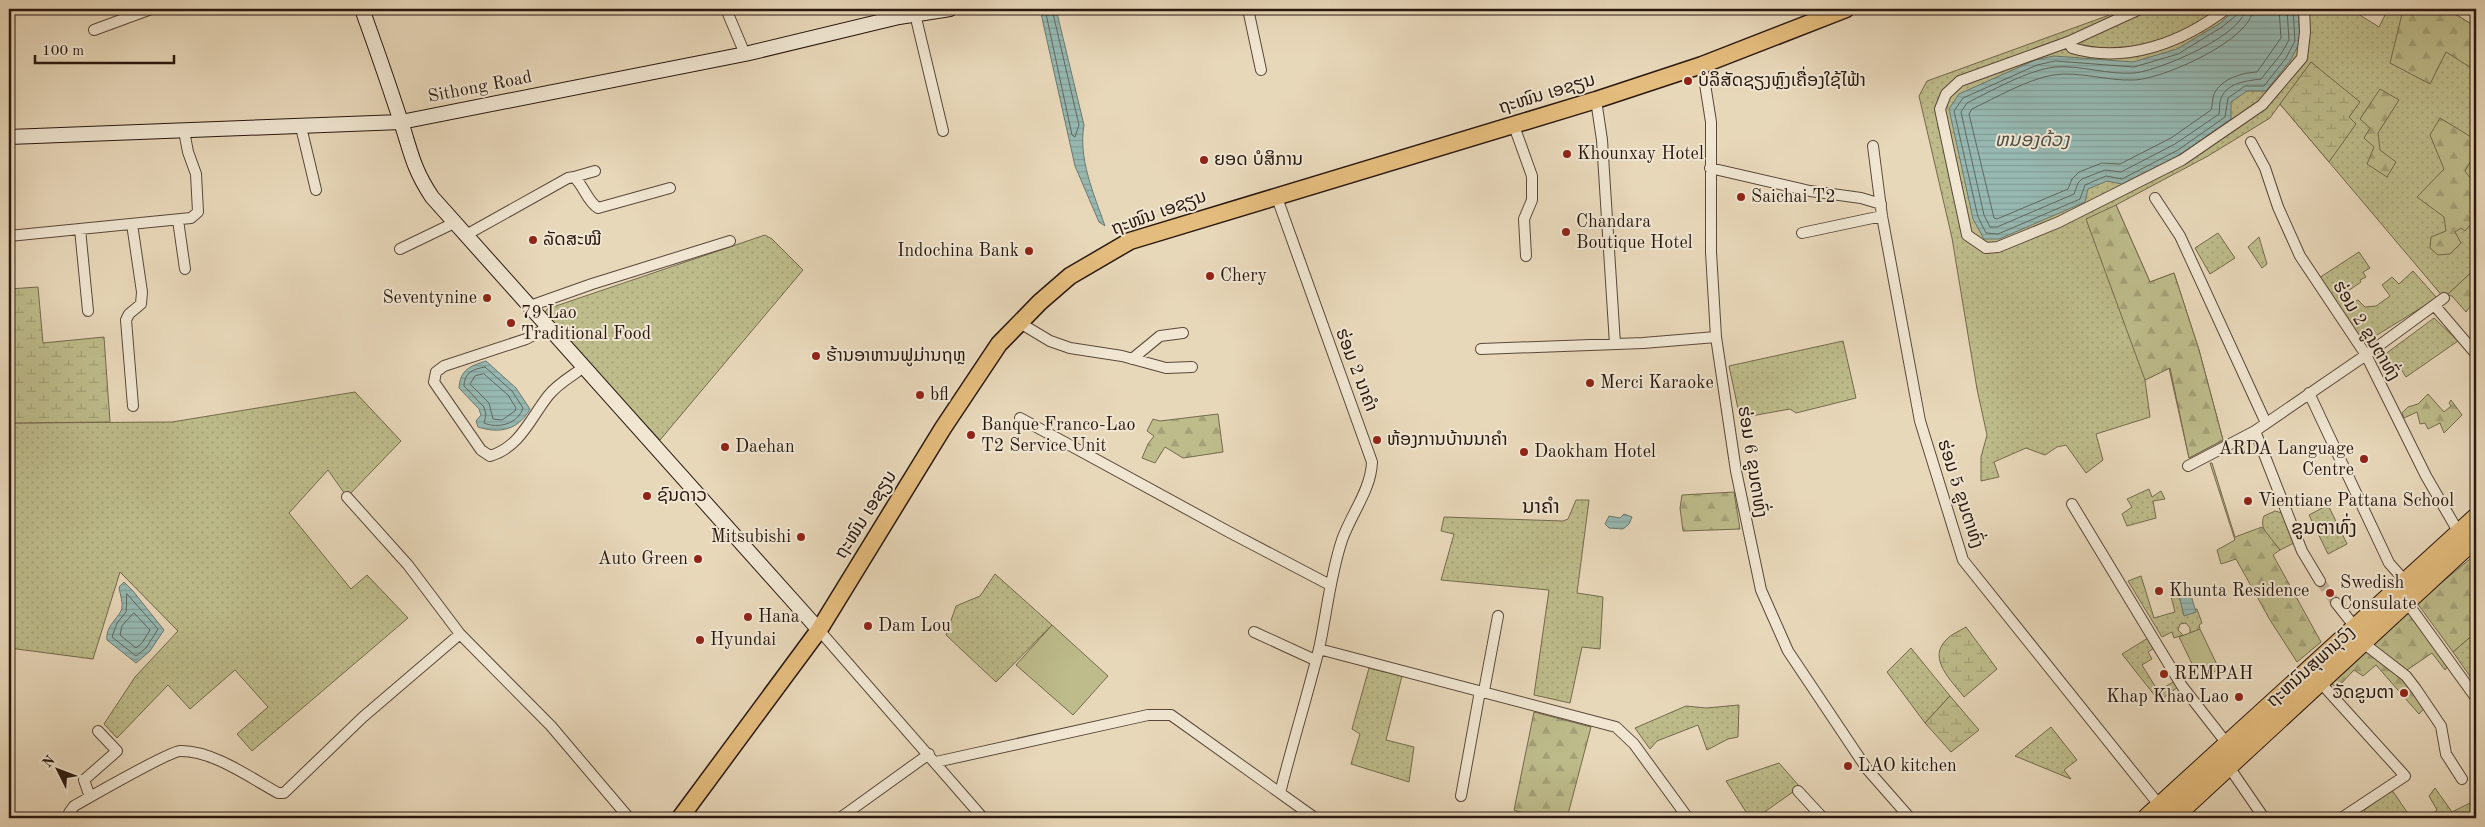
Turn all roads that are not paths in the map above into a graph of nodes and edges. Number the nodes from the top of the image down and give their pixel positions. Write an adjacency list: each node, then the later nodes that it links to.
1 (13, 9): 2 (street)
2 (21, 9)
3 (151, 9): 12 (street)
4 (362, 9): 20 (main road)
5 (726, 9): 16 (street)
6 (950, 9): 13 (main road, Sithong Road)
7 (1250, 9): 18 (street)
8 (1846, 9): 17 (main road, ຖະໜົນ ເອຊຽນ)
9 (2140, 9): 15 (street)
10 (2226, 9): 15 (street)
11 (2304, 9): 15 (street)
12 (134, 11): 14 (street)
13 (915, 14): 16 (main road, Sithong Road); 24 (street)
14 (94, 30)
15 (2068, 42)
16 (745, 54): 20 (main road, Sithong Road)
17 (1702, 65): 19 (main road, ຖະໜົນ ເອຊຽນ); 28 (street, ຮ່ອມ 6 ຂູນຕາທົ່ງ)
18 (1262, 70)
19 (1596, 100): 22 (main road, ຖະໜົນ ເອຊຽນ); 56 (street)
20 (401, 122): 21 (main road, Sithong Road); 38 (main road)
21 (301, 126): 23 (main road, Sithong Road); 32 (street)
22 (1514, 126): 33 (main road, ຖະໜົນ ເອຊຽນ); 46 (street)
23 (184, 131): 25 (main road, Sithong Road); 37 (street)
24 (943, 131)
25 (9, 136)
26 (2251, 142): 59 (street, ຮ່ອມ 2 ຂູນຕາທົ່ງ)
27 (1873, 146): 35 (street, ຮ່ອມ 5 ຂູນຕາທົ່ງ)
28 (1710, 168): 35 (street); 55 (street, ຮ່ອມ 6 ຂູນຕາທົ່ງ)
29 (595, 171): 30 (street)
30 (574, 178): 31 (street); 42 (street)
31 (670, 188)
32 (316, 190)
33 (1276, 195): 52 (main road, ຖະໜົນ ເອຊຽນ); 75 (street, ຮ່ອມ 2 ນາຄຳ)
34 (2155, 198): 66 (street)
35 (1881, 204): 36 (street, ຮ່ອມ 5 ຂູນຕາທົ່ງ)
36 (1882, 216): 41 (street); 97 (street, ຮ່ອມ 5 ຂູນຕາທົ່ງ)
37 (178, 220): 39 (street); 47 (street)
38 (454, 222): 42 (main road); 45 (street)
39 (132, 224): 40 (street); 64 (street)
40 (80, 230): 43 (street); 51 (street)
41 (1802, 233)
42 (466, 235): 49 (main road)
43 (9, 236)
44 (730, 241): 49 (street)
45 (400, 249)
46 (1526, 256)
47 (185, 269)
48 (2444, 298): 50 (street)
49 (530, 306): 53 (main road)
50 (2435, 306): 58 (street); 59 (street)
51 (88, 311)
52 (1020, 322): 60 (street); 79 (main road, ຖະໜົນ ເອຊຽນ)
53 (549, 327): 61 (main road); 61 (street)
54 (1183, 333): 60 (street)
55 (1716, 337): 56 (street); 107 (street, ຮ່ອມ 6 ຂູນຕາທົ່ງ)
56 (1615, 344): 57 (street)
57 (1481, 349)
58 (2476, 354)
59 (2366, 355): 63 (street); 72 (street, ຮ່ອມ 2 ຂູນຕາທົ່ງ)
60 (1132, 359): 62 (street)
61 (584, 367): 79 (main road)
62 (1192, 367)
63 (2309, 393): 66 (street); 74 (street)
64 (133, 406)
65 (1020, 418): 75 (street)
66 (2266, 423): 67 (street)
67 (2255, 431): 68 (street); 73 (street)
68 (2188, 466)
69 (347, 497): 81 (street)
70 (2072, 504): 89 (street)
71 (2476, 518): 72 (highway, ຖະຫນົນສຸພານຸວົງ)
72 (2468, 535): 74 (highway, ຖະຫນົນສຸພານຸວົງ); 76 (highway, ຖະຫນົນສຸພານຸວົງ)
73 (2320, 581)
74 (2405, 582): 82 (highway, ຖະຫນົນສຸພານຸວົງ)
75 (1330, 584): 83 (street, ຮ່ອມ 2 ນາຄຳ)
76 (2406, 601): 82 (highway, ຖະຫນົນສຸພານຸວົງ); 87 (street)
77 (2336, 603): 82 (street)
78 (1498, 616): 86 (street)
79 (819, 630): 90 (street); 101 (main road, ຖະໜົນ ເອຊຽນ)
80 (1254, 632): 84 (street)
81 (460, 634): 96 (street); 100 (street)
82 (2359, 634): 85 (highway, ຖະຫນົນສຸພານຸວົງ); 89 (highway, ຖະຫນົນສຸພານຸວົງ); 92 (street)
83 (1319, 649): 84 (street, ຮ່ອມ 2 ນາຄຳ); 86 (street)
84 (1315, 660): 94 (street, ຮ່ອມ 2 ນາຄຳ)
85 (2319, 681): 91 (highway, ຖະຫນົນສຸພານຸວົງ); 98 (street)
86 (1482, 691): 95 (street); 105 (street)
87 (2476, 698)
88 (98, 731): 96 (street)
89 (2228, 745): 97 (highway, ຖະຫນົນສຸພານຸວົງ)
90 (933, 758): 94 (street); 102 (street); 103 (street)
91 (2229, 767): 97 (highway, ຖະຫນົນສຸພານຸວົງ); 108 (street)
92 (2462, 779)
93 (1798, 791): 106 (street)
94 (1280, 793): 104 (street)
95 (1461, 796)
96 (90, 797): 99 (street)
97 (2160, 814)
98 (2343, 817)
99 (70, 818)
100 (629, 818)
101 (680, 818)
102 (840, 818)
103 (983, 818)
104 (1315, 818)
105 (1688, 818)
106 (1823, 818)
107 (1910, 818)
108 (2264, 818)

